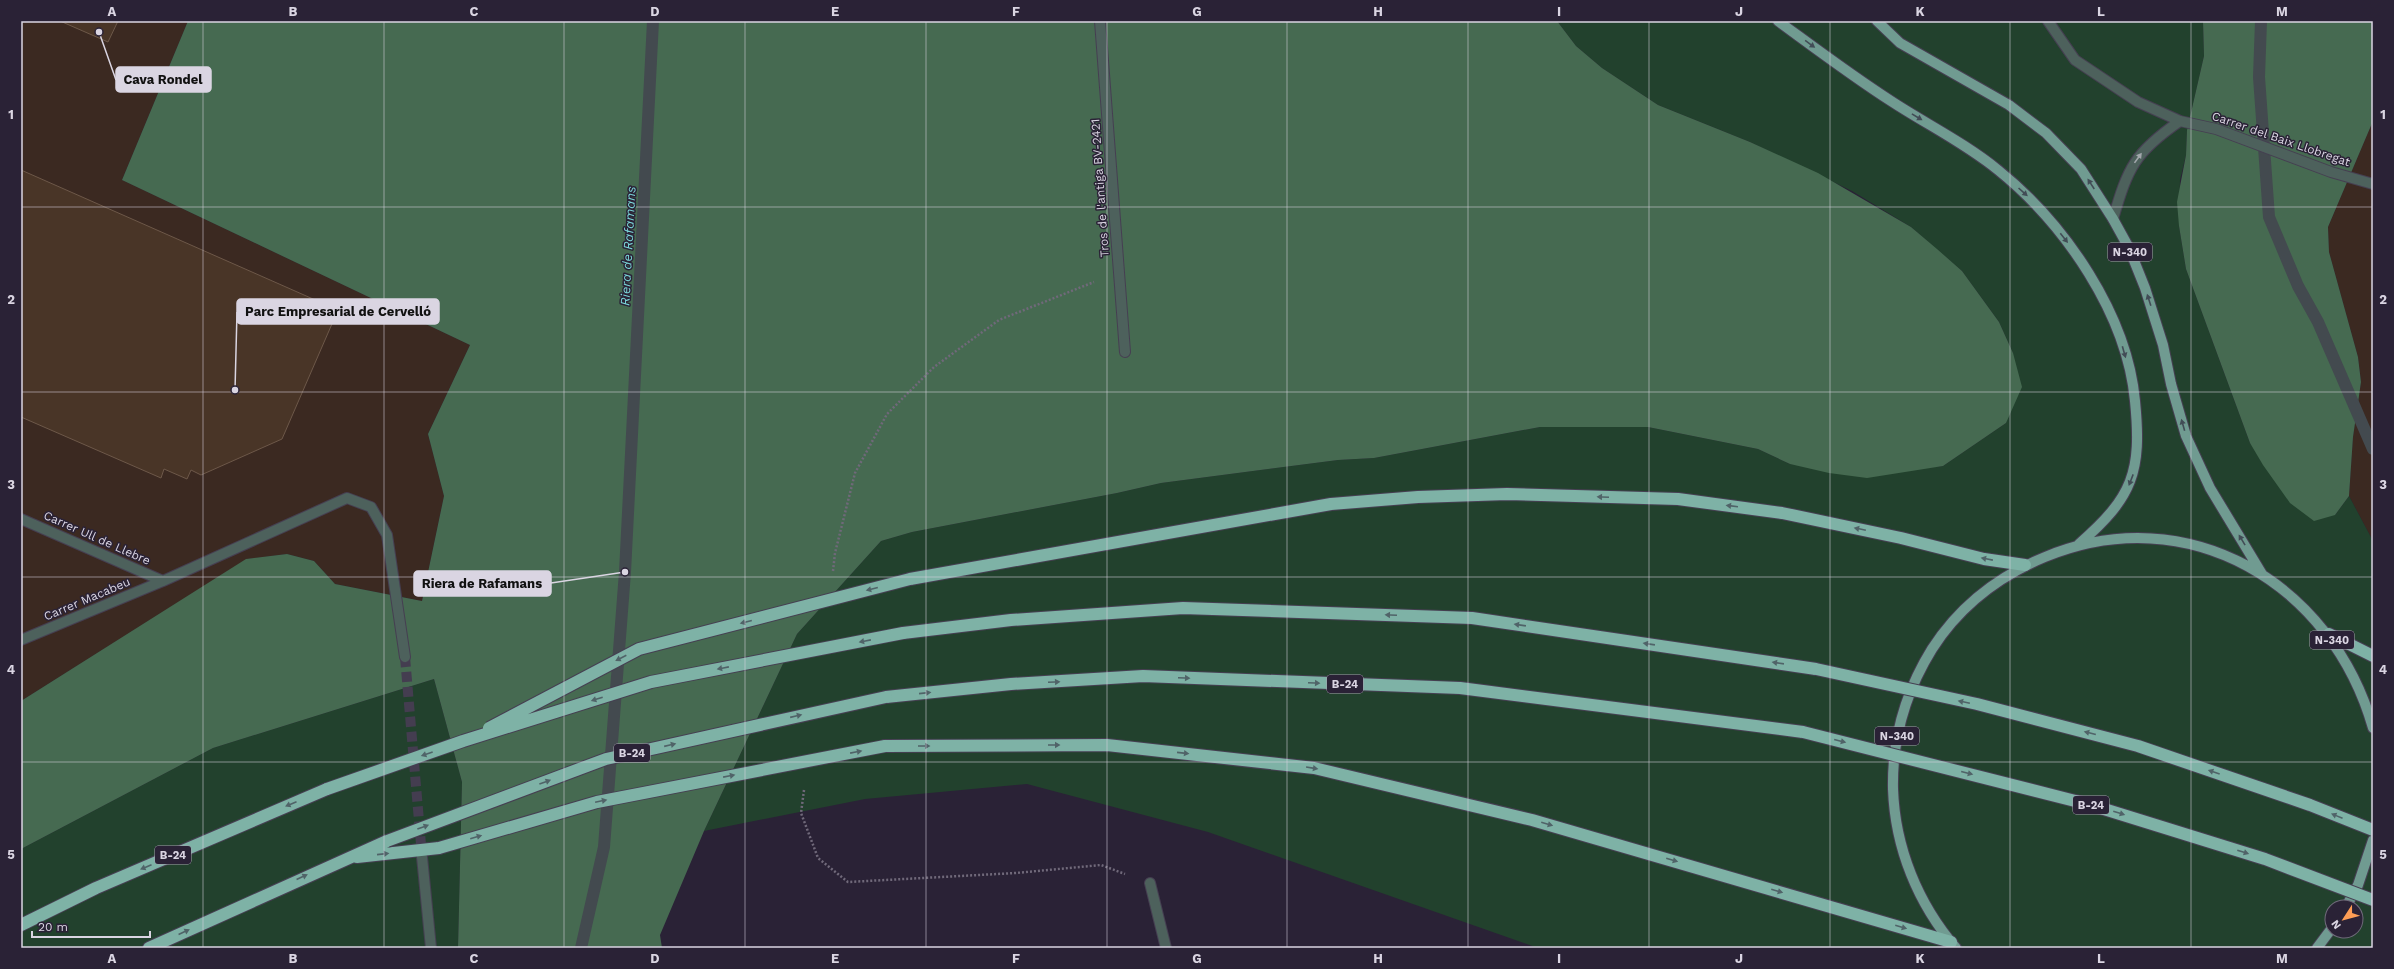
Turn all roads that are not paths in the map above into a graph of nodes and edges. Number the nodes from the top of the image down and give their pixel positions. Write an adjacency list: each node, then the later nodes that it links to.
1 (1100, 21): 8 (street, Tros de l'antiga BV-2421)
2 (1778, 21): 10 (main road, N-340, one-way to 10)
3 (1877, 21): 7 (main road, N-340, one-way to 3)
4 (2048, 21): 5 (street, Carrer del Baix Llobregat)
5 (2180, 121): 6 (street, Carrer del Baix Llobregat); 7 (street, one-way to 5)
6 (2373, 184)
7 (2113, 219): 12 (main road, N-340, one-way to 7)
8 (1125, 352)
9 (21, 519): 13 (street, Carrer Ull de Llebre)
10 (2079, 544): 11 (main road, N-340); 12 (main road, N-340)
11 (2025, 565): 19 (highway, one-way to 19, bridge); 29 (main road, N-340)
12 (2262, 574): 14 (main road, N-340)
13 (163, 581): 15 (street, Carrer Macabeu); 17 (street, Carrer Macabeu)
14 (2329, 634): 16 (highway); 18 (main road, N-340)
15 (21, 640)
16 (2373, 656)
17 (405, 657)
18 (2373, 728)
19 (464, 742): 20 (highway, B-24, one-way to 19, bridge); 27 (highway, B-24, one-way to 27, bridge)
20 (2373, 830)
21 (2373, 840): 25 (main road)
22 (422, 857): 31 (street)
23 (344, 858): 26 (highway, B-24, one-way to 26, bridge); 29 (highway, one-way to 29, bridge); 30 (highway, B-24, one-way to 23)
24 (1150, 883): 32 (street)
25 (2350, 899)
26 (2373, 900)
27 (21, 926)
28 (2324, 939): 33 (main road)
29 (1954, 945)
30 (149, 948)
31 (431, 948)
32 (1166, 948)
33 (2317, 948)

